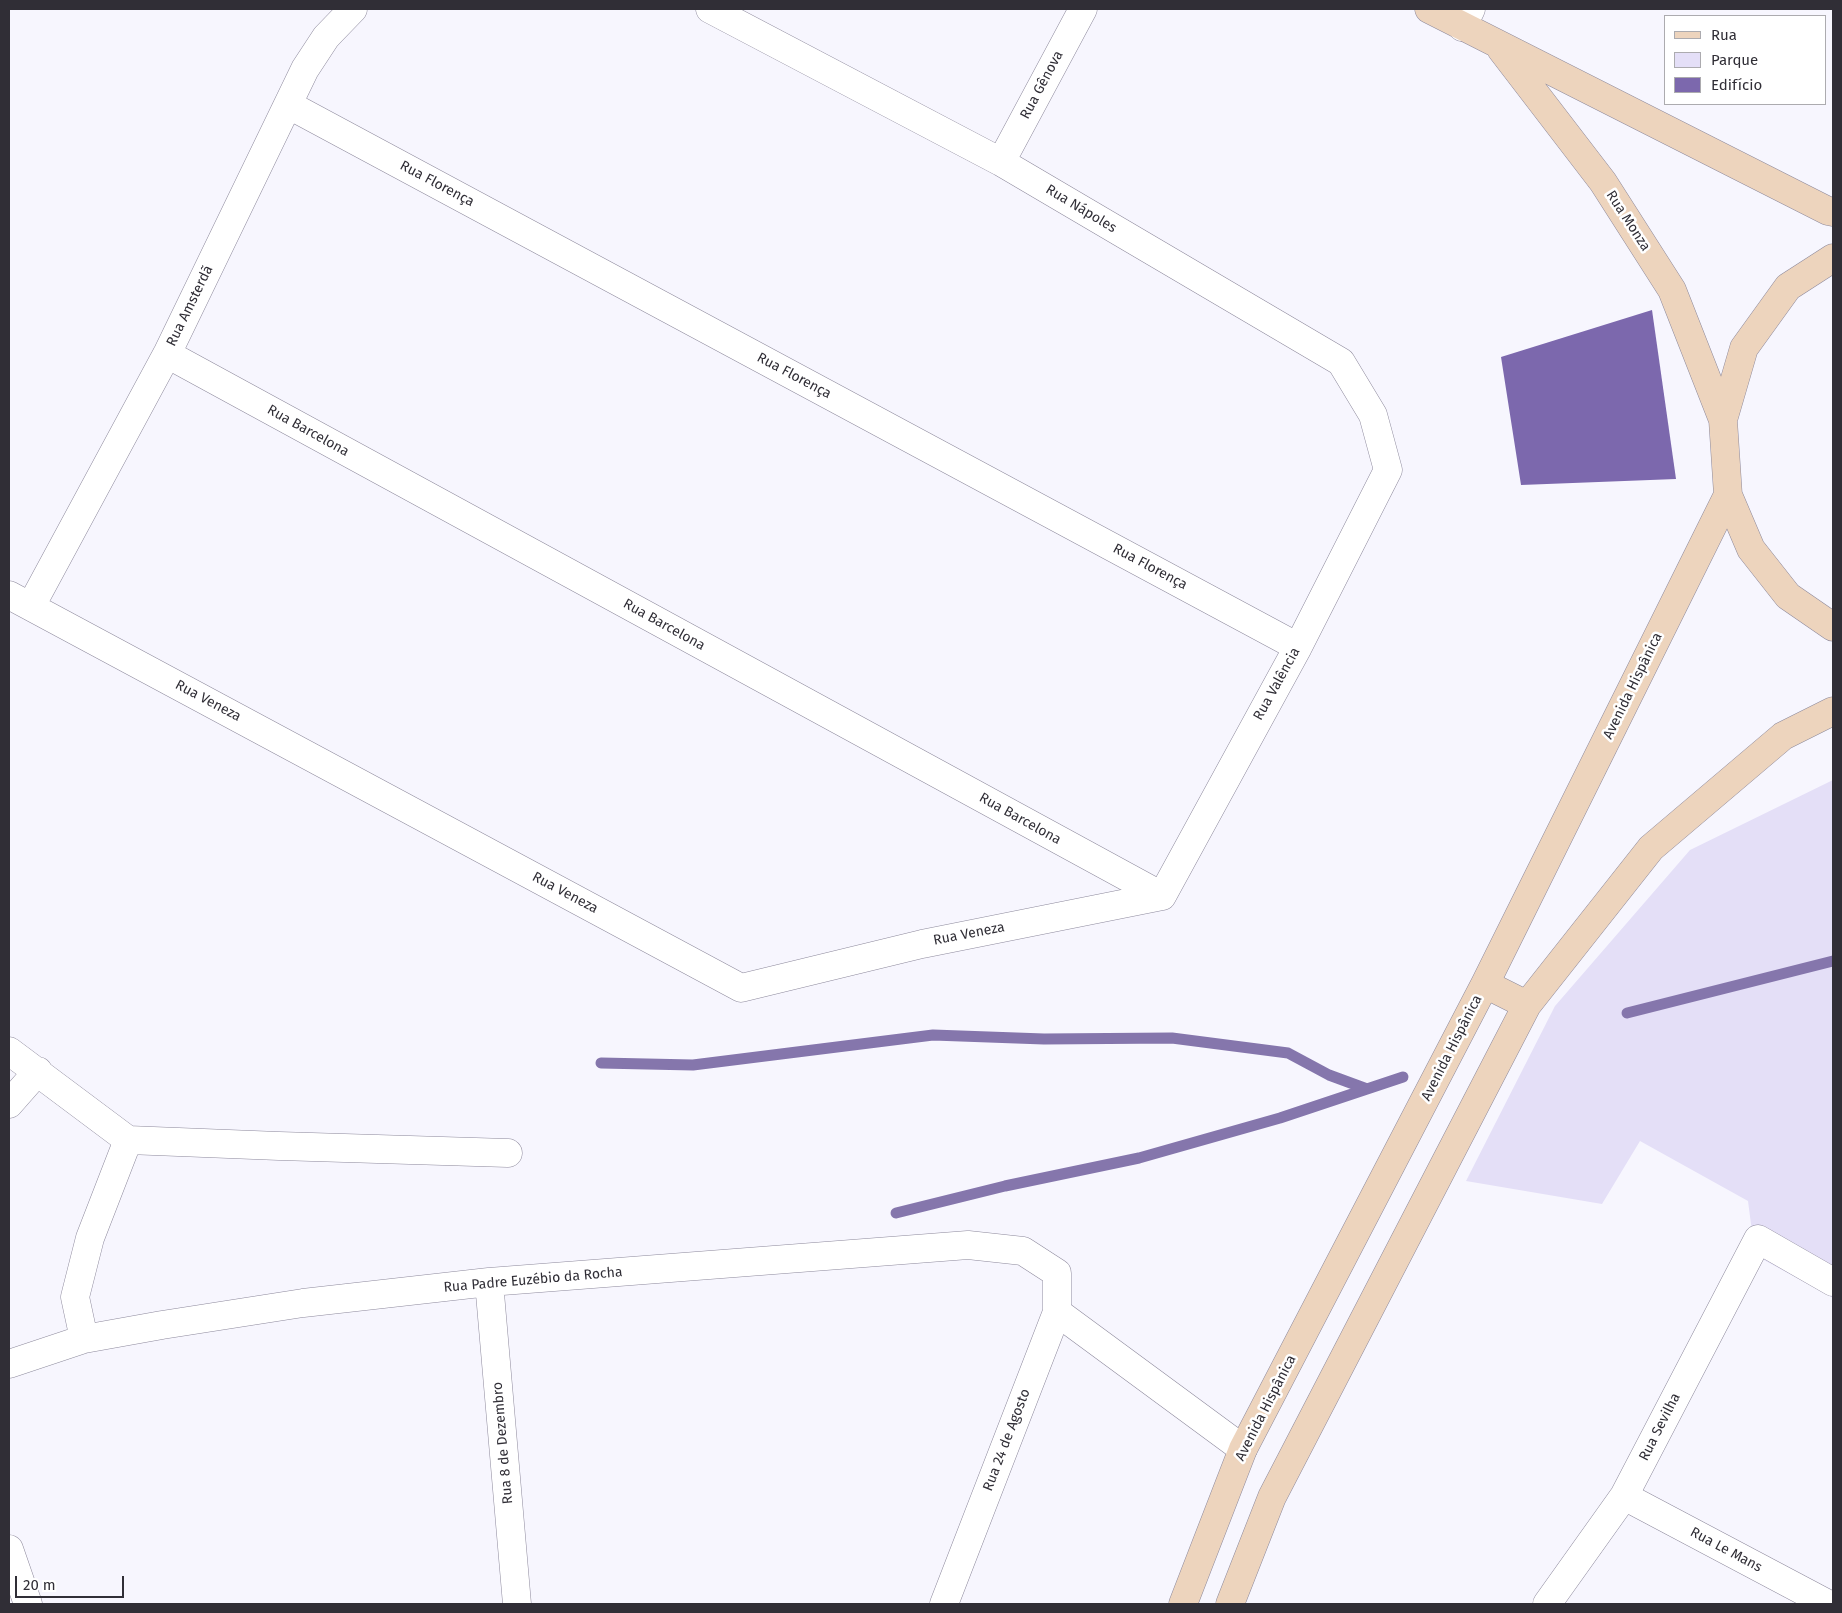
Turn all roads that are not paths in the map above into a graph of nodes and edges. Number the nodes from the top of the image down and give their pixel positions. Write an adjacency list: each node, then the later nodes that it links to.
1 (353, 9): 7 (street, Rua Amsterdã)
2 (710, 9): 8 (street, Rua Nápoles)
3 (1083, 9): 8 (street, Rua Gênova)
4 (1429, 9): 5 (main road, Rua Monza)
5 (1467, 18): 6 (main road, Rua Monza)
6 (1497, 44): 9 (main road, Rua Monza); 12 (main road, Rua Monza)
7 (289, 105): 11 (street, Rua Amsterdã); 17 (street, Rua Florença)
8 (1001, 162): 13 (street, Rua Nápoles)
9 (1833, 212)
10 (1833, 258): 12 (main road)
11 (167, 354): 15 (street, Rua Amsterdã); 19 (street, Rua Barcelona)
12 (1723, 420): 14 (main road)
13 (1388, 470): 17 (street, Rua Valência)
14 (1728, 495): 16 (main road); 20 (main road, Avenida Hispânica)
15 (20, 600): 19 (street, Rua Veneza)
16 (1833, 627)
17 (1298, 647): 19 (street, Rua Valência)
18 (1833, 711): 21 (main road)
19 (1162, 896)
20 (1485, 984): 21 (main road); 33 (main road, Avenida Hispânica)
21 (1527, 1005): 40 (main road)
22 (9, 1051): 23 (street)
23 (38, 1071): 24 (street); 25 (street)
24 (9, 1104)
25 (128, 1140): 26 (street); 31 (street)
26 (508, 1153)
27 (1057, 1273): 28 (street, Rua Padre Euzébio da Rocha); 30 (street, Rua 24 de Agosto)
28 (488, 1282): 31 (street, Rua Padre Euzébio da Rocha); 37 (street, Rua 8 de Dezembro)
29 (1833, 1282): 34 (street, Rua Sevilha)
30 (1057, 1312): 33 (street); 38 (street, Rua 24 de Agosto)
31 (84, 1339): 32 (street, Rua Padre Euzébio da Rocha)
32 (9, 1364)
33 (1243, 1449): 39 (main road, Avenida Hispânica)
34 (1624, 1496): 41 (street, Rua Sevilha); 42 (street, Rua Le Mans)
35 (9, 1549): 36 (street)
36 (28, 1604)
37 (517, 1604)
38 (944, 1604)
39 (1183, 1604)
40 (1230, 1604)
41 (1547, 1604)
42 (1828, 1604)

